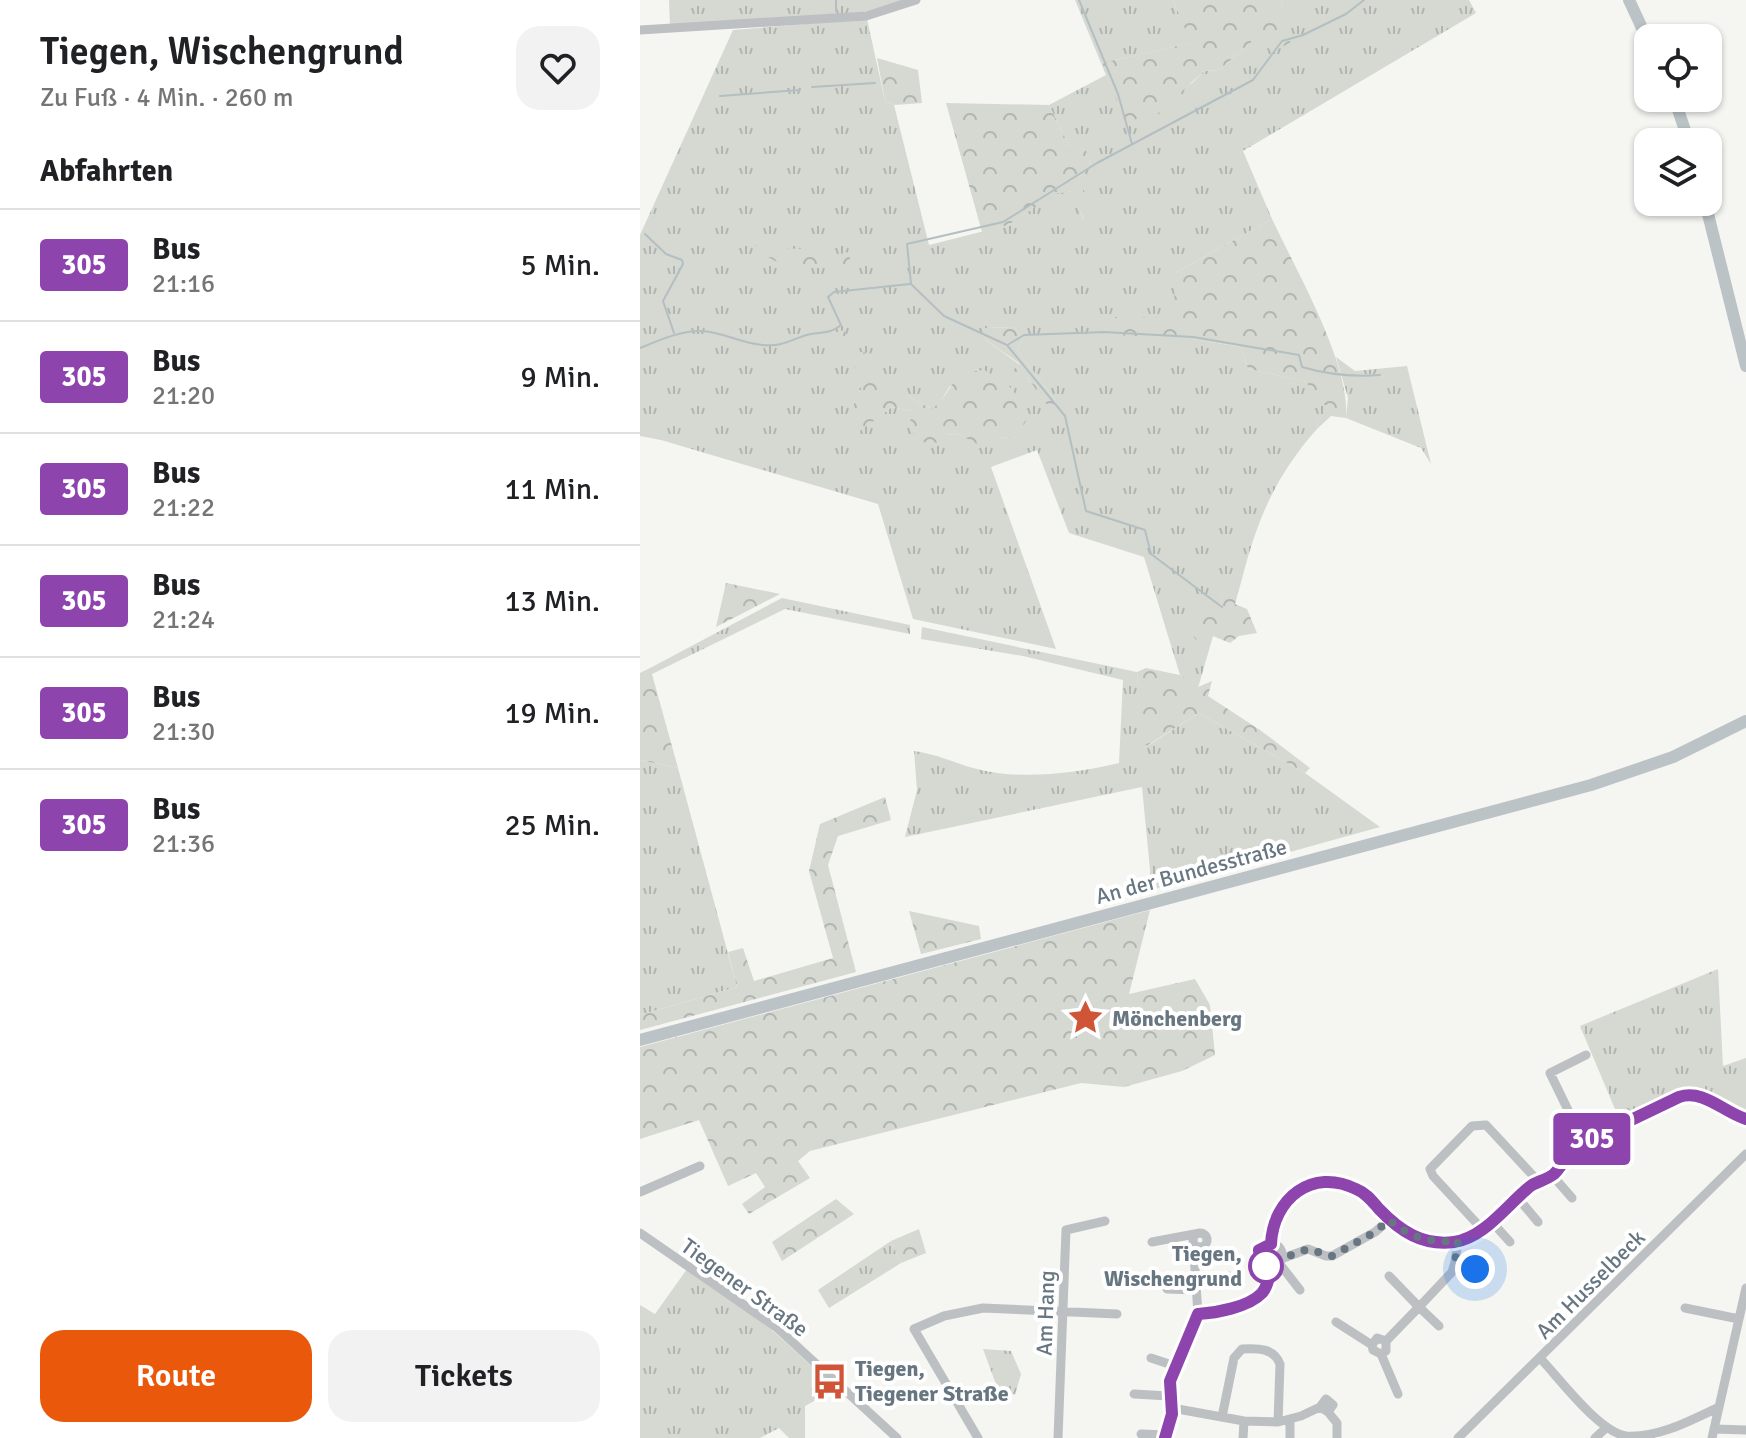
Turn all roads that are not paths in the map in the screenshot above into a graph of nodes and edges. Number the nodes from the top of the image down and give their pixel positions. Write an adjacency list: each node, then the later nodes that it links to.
1 (916, 0): 4 (street)
2 (1629, 0): 3 (main road)
3 (1640, 24)
4 (640, 30)
5 (1708, 216): 6 (main road)
6 (1746, 366)
7 (1746, 721): 8 (main road, An der Bundesstraße)
8 (640, 1040)
9 (1586, 1055): 11 (street)
10 (1746, 1119): 11 (street)
11 (1584, 1143): 14 (street)
12 (1746, 1154): 50 (street, Am Husselbeck)
13 (700, 1166): 16 (street)
14 (1552, 1175): 15 (street); 18 (street)
15 (1538, 1181): 17 (street); 23 (street)
16 (640, 1192)
17 (1517, 1197): 21 (street); 22 (street)
18 (1572, 1198)
19 (1389, 1220): 25 (street); 28 (street); 30 (street)
20 (1105, 1221): 40 (street, Am Hang)
21 (1492, 1222): 23 (street); 27 (street)
22 (1538, 1222)
23 (1482, 1229): 25 (street)
24 (640, 1233): 68 (street, Tiegener Straße)
25 (1458, 1241): 29 (street)
26 (1152, 1242): 34 (street)
27 (1510, 1242)
28 (1271, 1244): 30 (street); 30 (street)
29 (1455, 1262): 33 (street); 38 (street)
30 (1277, 1263): 37 (street); 42 (street)
31 (1229, 1276): 34 (street)
32 (1389, 1276): 38 (street)
33 (1485, 1279)
34 (1196, 1287): 36 (street); 42 (street)
35 (1746, 1288): 43 (street)
36 (1167, 1289)
37 (1300, 1290)
38 (1419, 1307): 45 (street); 46 (street)
39 (1685, 1308): 43 (street)
40 (1063, 1312): 41 (street); 69 (street); 70 (street, Am Hang)
41 (1117, 1314)
42 (1198, 1314): 51 (street)
43 (1739, 1319): 56 (street)
44 (1336, 1322): 47 (street)
45 (1439, 1326)
46 (1386, 1341): 47 (street); 48 (street)
47 (1372, 1345): 48 (street)
48 (1381, 1354): 53 (street)
49 (1151, 1358): 51 (street)
50 (1540, 1358): 63 (street); 74 (street, Am Husselbeck)
51 (1175, 1366): 54 (street)
52 (1134, 1394): 54 (street)
53 (1398, 1394)
54 (1169, 1396): 57 (street)
55 (1333, 1396): 58 (street)
56 (1719, 1407): 63 (street); 65 (street)
57 (1172, 1408): 59 (street); 67 (street)
58 (1324, 1409): 61 (street); 73 (street)
59 (1222, 1417): 60 (street); 62 (street)
60 (1244, 1421): 62 (street); 71 (street)
61 (1290, 1421): 62 (street); 72 (street)
62 (1278, 1422)
63 (1606, 1428): 75 (street)
64 (1746, 1430): 65 (street)
65 (1714, 1433)
66 (1141, 1434): 67 (street)
67 (1165, 1437)
68 (897, 1438)
69 (978, 1438)
70 (1058, 1438)
71 (1243, 1438)
72 (1290, 1438)
73 (1337, 1438)
74 (1458, 1438)
75 (1595, 1438)

